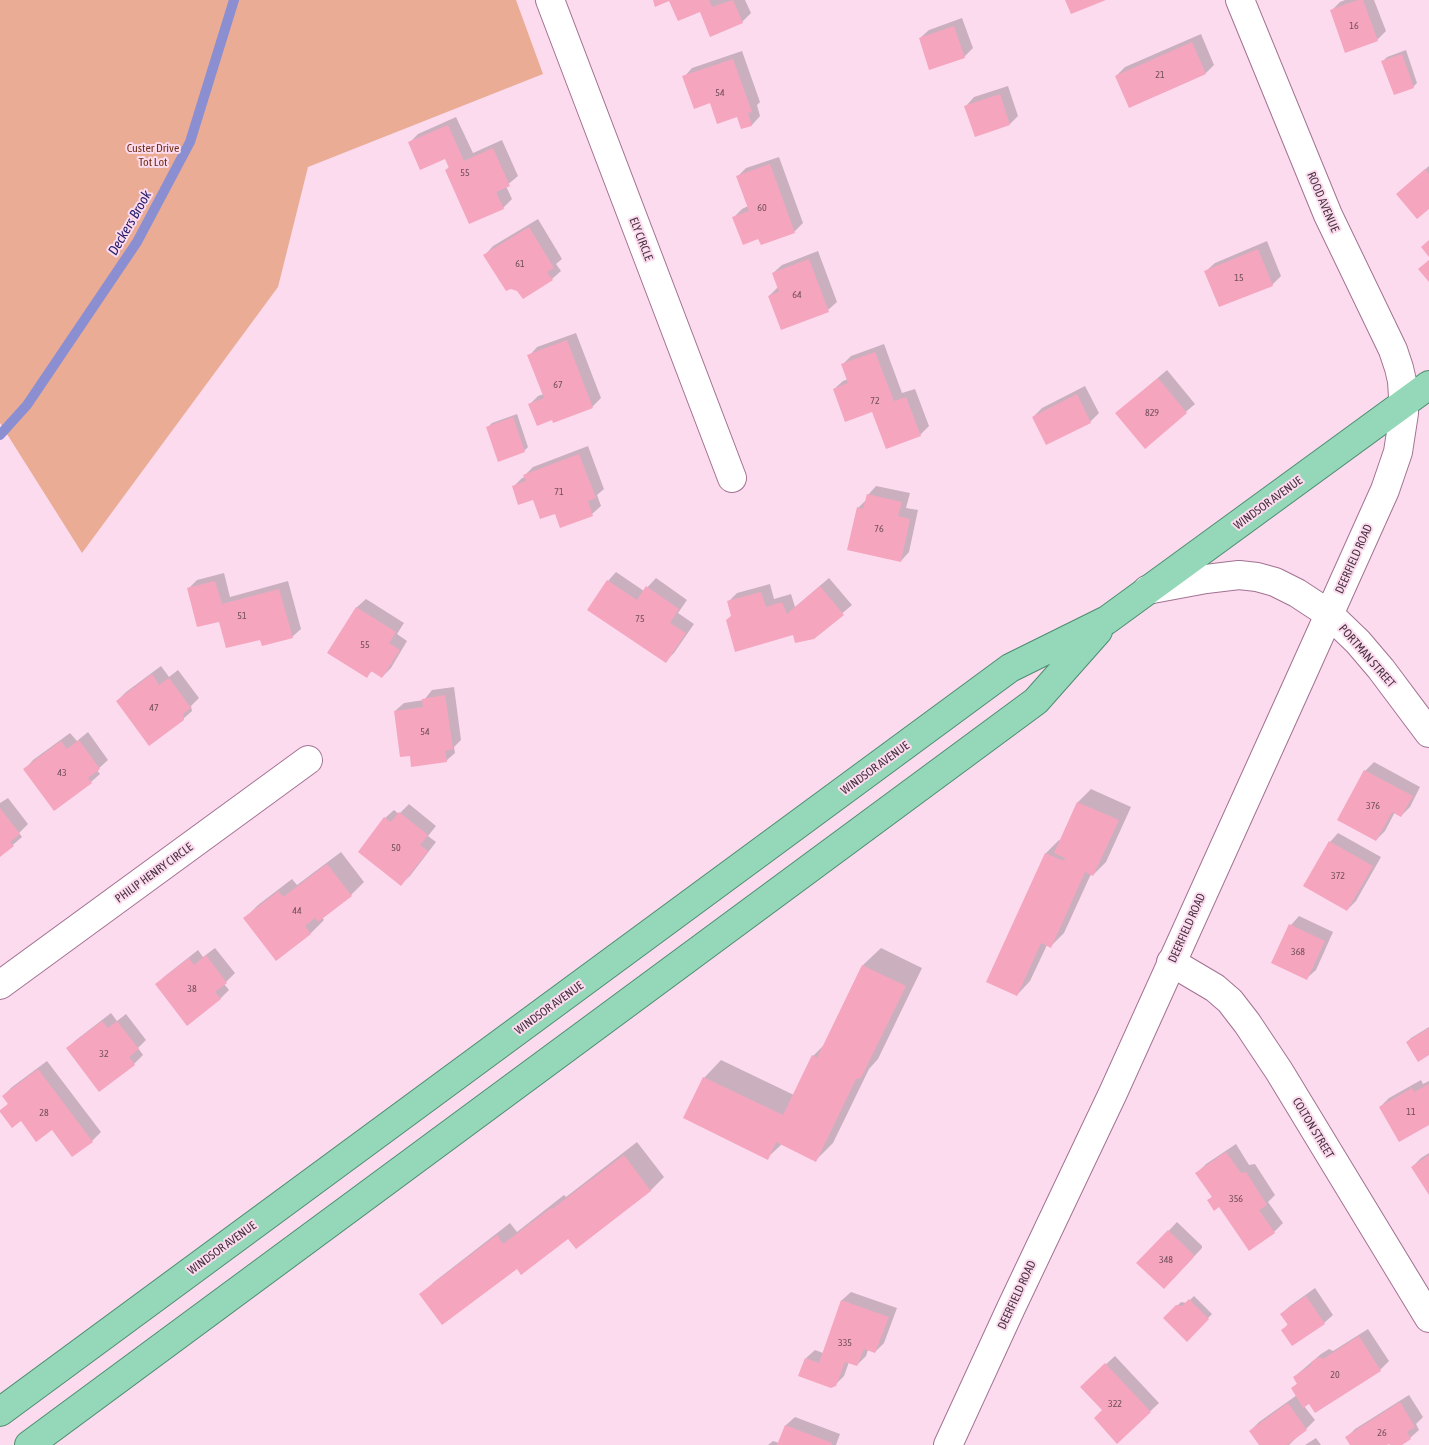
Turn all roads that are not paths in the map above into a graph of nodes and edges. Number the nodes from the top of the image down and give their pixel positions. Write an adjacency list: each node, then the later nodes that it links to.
1 (550, 0): 5 (street, ELY CIRCLE)
2 (1240, 0): 4 (street, ROOD AVENUE)
3 (1429, 384): 4 (main road, WINDSOR AVENUE)
4 (1403, 403): 6 (main road, WINDSOR AVENUE); 7 (street, DEERFIELD ROAD)
5 (732, 478)
6 (1147, 590): 7 (street, PORTMAN STREET); 8 (main road, WINDSOR AVENUE)
7 (1329, 614): 9 (street, PORTMAN STREET); 11 (street, DEERFIELD ROAD)
8 (1107, 620): 13 (main road, WINDSOR AVENUE); 14 (main road, WINDSOR AVENUE)
9 (1429, 733)
10 (308, 760): 12 (street, PHILIP HENRY CIRCLE)
11 (1171, 962): 15 (street, COLTON STREET); 18 (street, DEERFIELD ROAD)
12 (0, 985)
13 (290, 1199): 14 (main road); 16 (main road, WINDSOR AVENUE)
14 (316, 1233): 17 (main road, WINDSOR AVENUE)
15 (1429, 1318)
16 (0, 1412)
17 (28, 1445)
18 (948, 1445)

